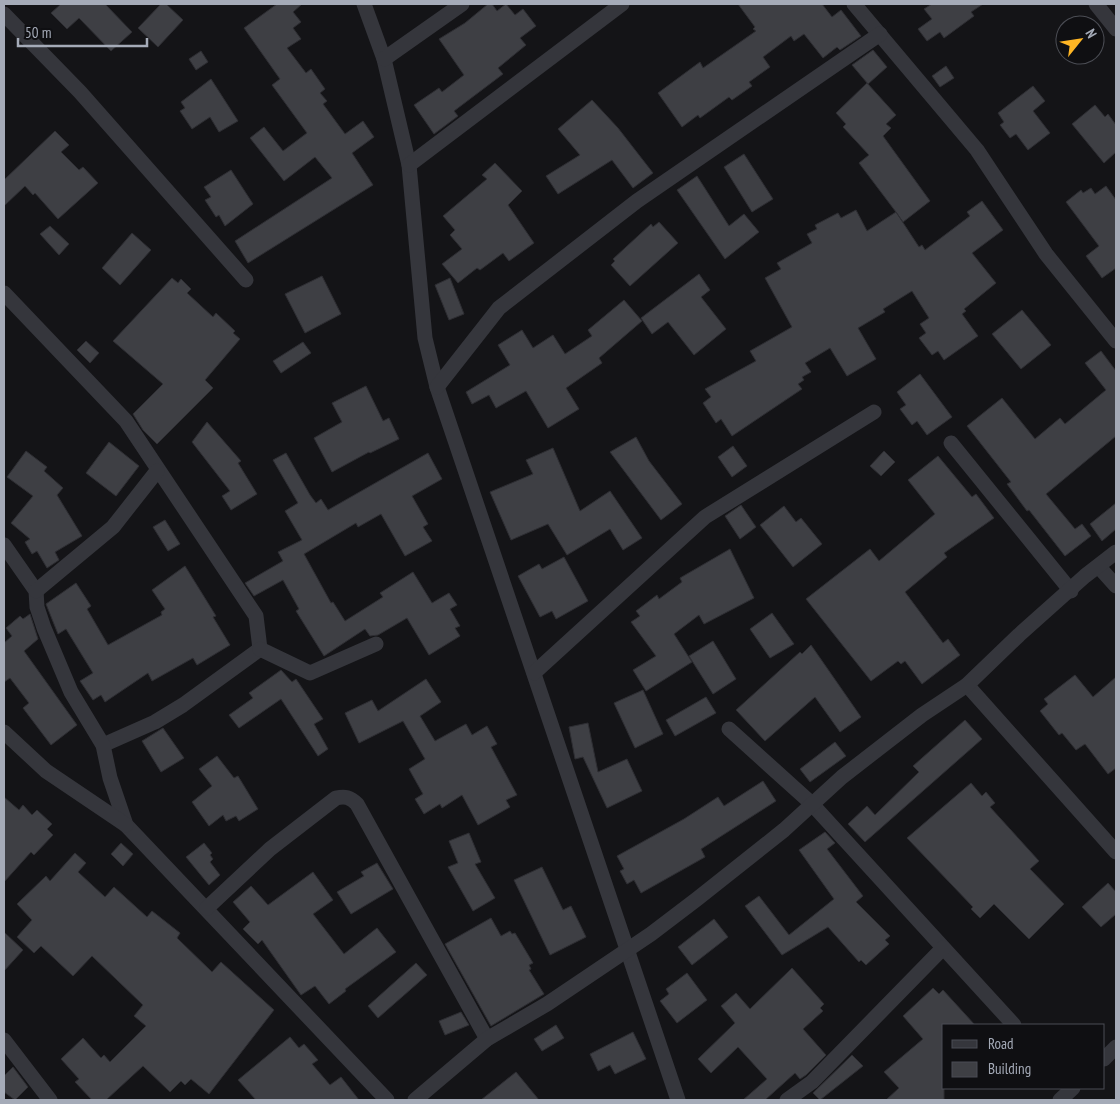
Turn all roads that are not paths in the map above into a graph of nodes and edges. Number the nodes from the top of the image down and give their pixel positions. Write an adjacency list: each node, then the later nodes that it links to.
1 (364, 4): 9 (street)
2 (462, 4): 9 (street)
3 (622, 4): 10 (street)
4 (854, 4): 8 (street)
5 (1096, 4): 7 (street)
6 (4, 14): 11 (street)
7 (1116, 29)
8 (880, 34): 13 (street); 14 (street)
9 (384, 59): 10 (street)
10 (409, 165): 14 (street)
11 (246, 280)
12 (4, 293): 17 (street)
13 (1116, 341)
14 (437, 387): 26 (street)
15 (874, 412): 26 (street)
16 (951, 443): 23 (street)
17 (157, 471): 22 (street); 25 (street)
18 (4, 545): 22 (street)
19 (1116, 552): 20 (street)
20 (1098, 567): 21 (street); 23 (street)
21 (1116, 586)
22 (36, 591): 30 (street)
23 (1071, 591): 27 (street)
24 (376, 644): 25 (street)
25 (260, 649): 30 (street)
26 (534, 673): 36 (street)
27 (967, 685): 31 (street); 33 (street)
28 (729, 729): 31 (street)
29 (4, 732): 32 (street)
30 (103, 745): 32 (street)
31 (811, 803): 35 (street); 36 (street)
32 (126, 825): 34 (street)
33 (1116, 852)
34 (207, 908): 38 (street); 44 (street)
35 (943, 948): 37 (street); 47 (street)
36 (626, 950): 38 (street); 46 (street)
37 (1013, 1024)
38 (487, 1039): 45 (street)
39 (4, 1040): 43 (street)
40 (1116, 1047): 41 (street)
41 (1105, 1058)
42 (1071, 1089): 48 (street)
43 (50, 1100)
44 (387, 1100)
45 (415, 1100)
46 (678, 1100)
47 (787, 1100)
48 (1060, 1100)

